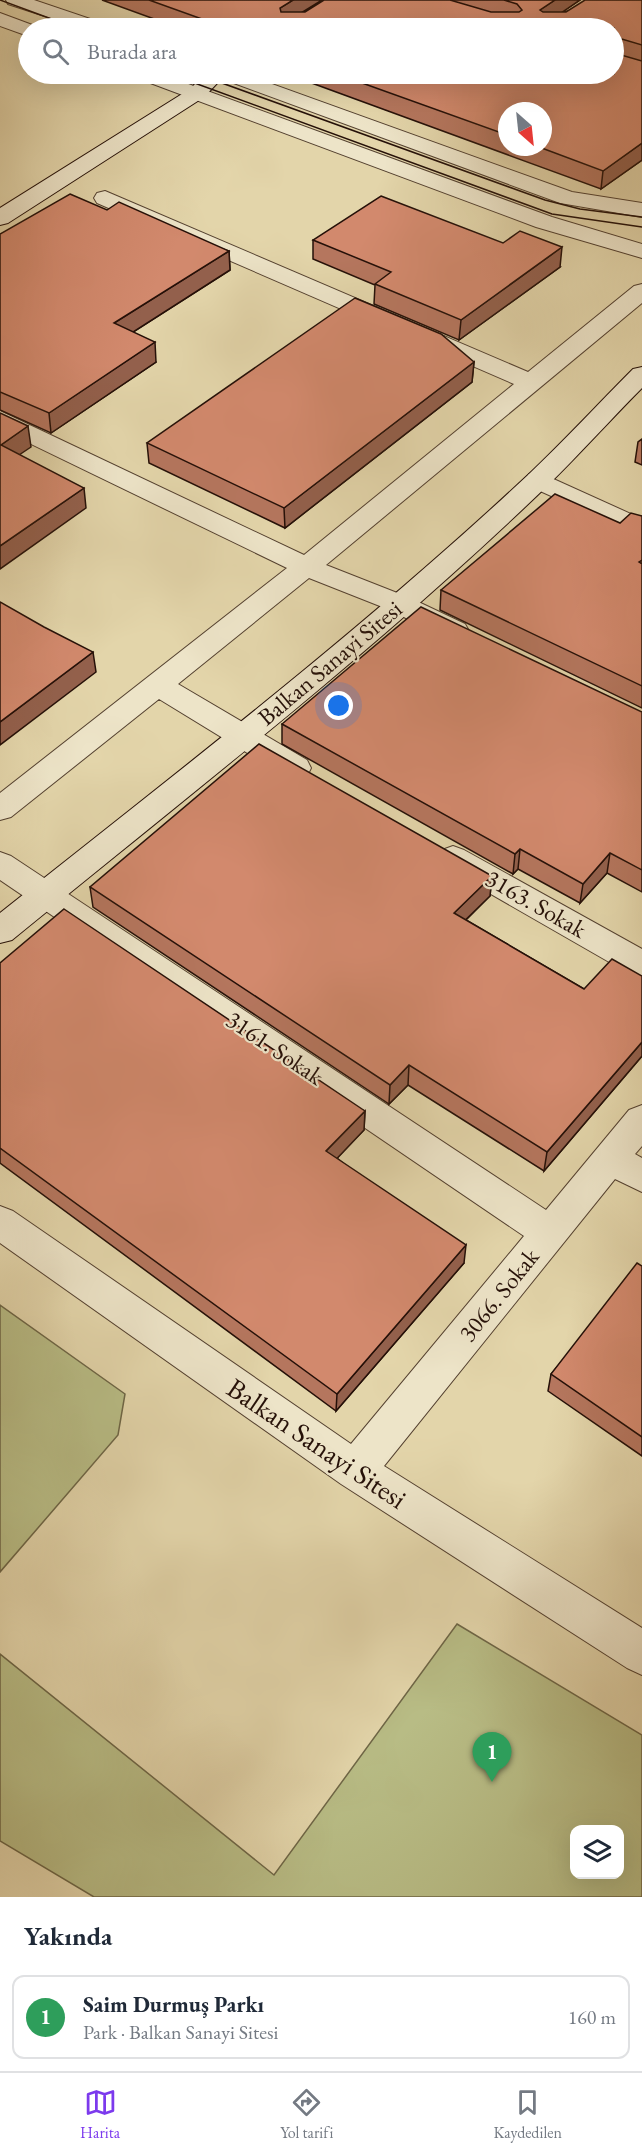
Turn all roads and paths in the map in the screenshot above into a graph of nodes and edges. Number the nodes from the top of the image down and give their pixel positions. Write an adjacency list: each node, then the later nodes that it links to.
1 (15, 0): 2 (street)
2 (68, 18)
3 (0, 19): 4 (street)
4 (18, 26)
5 (176, 84): 8 (street)
6 (206, 84): 9 (street)
7 (254, 84): 12 (street)
8 (173, 85): 9 (street); 10 (street)
9 (197, 93): 13 (street); 14 (street)
10 (0, 198)
11 (105, 198): 17 (street)
12 (642, 210)
13 (0, 218)
14 (642, 251)
15 (642, 291): 17 (street)
16 (642, 374): 19 (street, Balkan Sanayi Sitesi)
17 (532, 383): 21 (street)
18 (0, 419): 21 (street)
19 (538, 480): 20 (street); 22 (street, Balkan Sanayi Sitesi)
20 (642, 530)
21 (306, 567): 22 (street); 24 (street)
22 (400, 604): 23 (street); 25 (street, Balkan Sanayi Sitesi)
23 (474, 640)
24 (158, 685): 25 (street); 27 (street)
25 (242, 738): 26 (street); 30 (street, Balkan Sanayi Sitesi)
26 (324, 784)
27 (0, 809)
28 (426, 842): 32 (street, 3163. Sokak)
29 (0, 864): 30 (street, 3161. Sokak)
30 (44, 894): 31 (street, Balkan Sanayi Sitesi); 36 (street, 3161. Sokak)
31 (0, 931)
32 (642, 965)
33 (642, 1120): 34 (street, 3066. Sokak)
34 (627, 1167): 36 (street, 3066. Sokak)
35 (0, 1222): 37 (street, Balkan Sanayi Sitesi)
36 (550, 1233): 37 (street, 3066. Sokak)
37 (355, 1470): 38 (street, Balkan Sanayi Sitesi)
38 (642, 1653)

